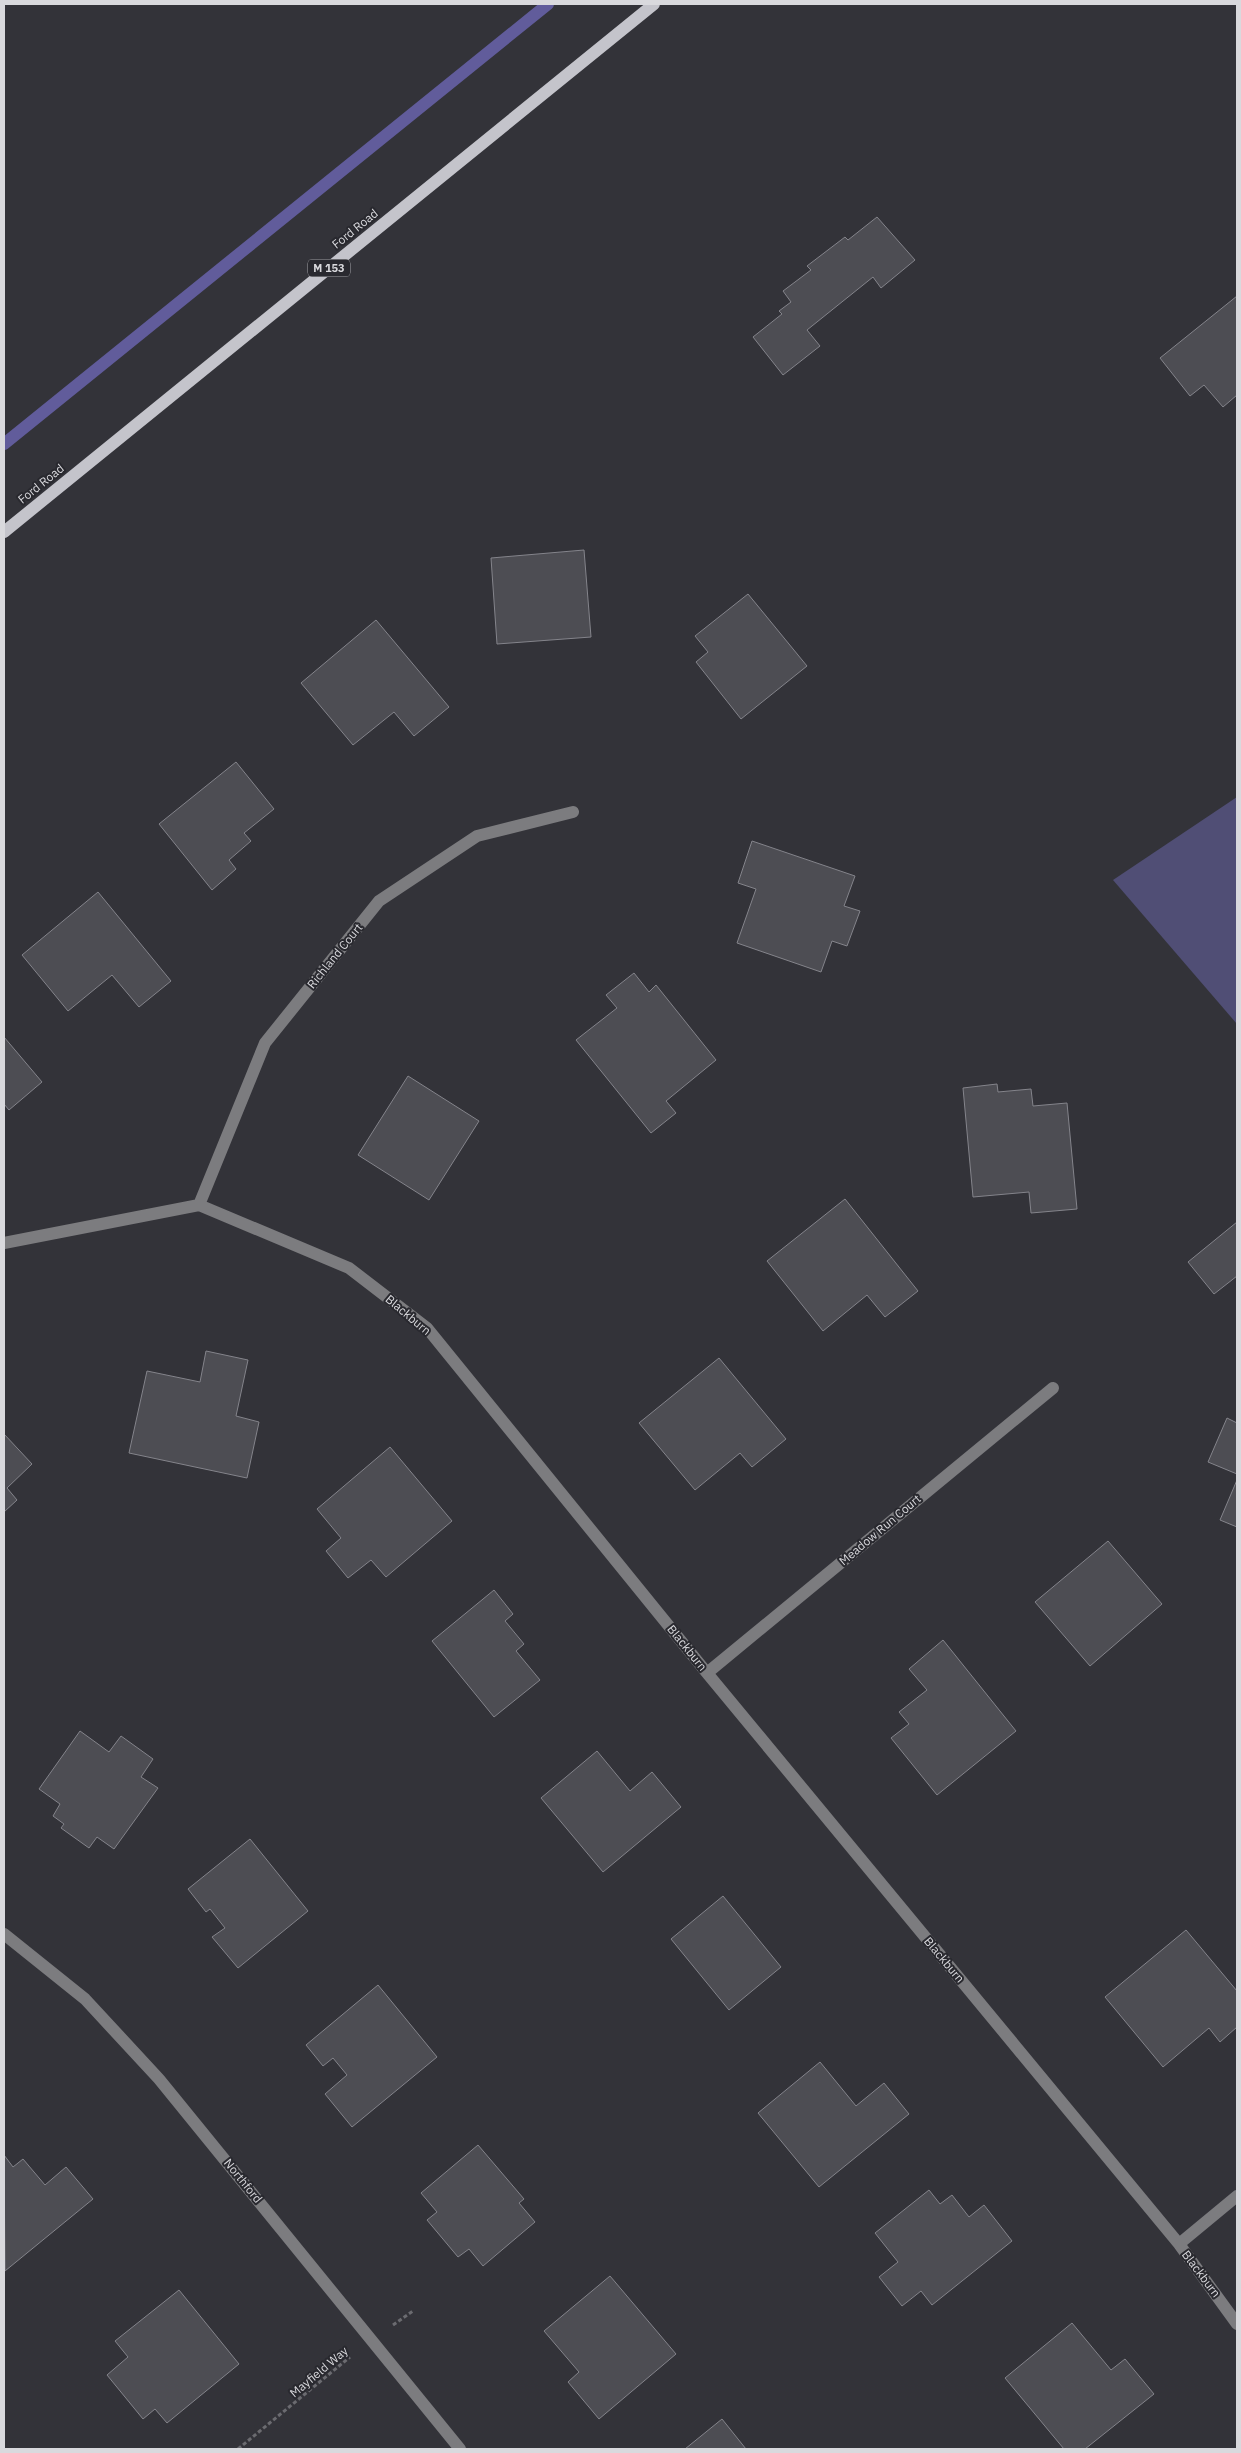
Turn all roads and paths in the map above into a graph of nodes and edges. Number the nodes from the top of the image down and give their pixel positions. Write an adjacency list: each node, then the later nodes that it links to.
1 (654, 4): 2 (main road, Ford Road / M 153)
2 (4, 532)
3 (574, 812): 4 (street, Richland Court)
4 (199, 1205): 5 (street); 7 (street, Blackburn)
5 (4, 1243)
6 (1053, 1388): 7 (street, Meadow Run Court)
7 (707, 1673): 10 (street, Blackburn)
8 (4, 1934): 13 (street, Northford)
9 (1237, 2196): 10 (street)
10 (1179, 2244): 12 (street, Blackburn)
11 (413, 2311): 13 (path, Mayfield Way)
12 (1237, 2324)
13 (371, 2339): 14 (path, Mayfield Way); 15 (street, Northford)
14 (238, 2449)
15 (460, 2449)

